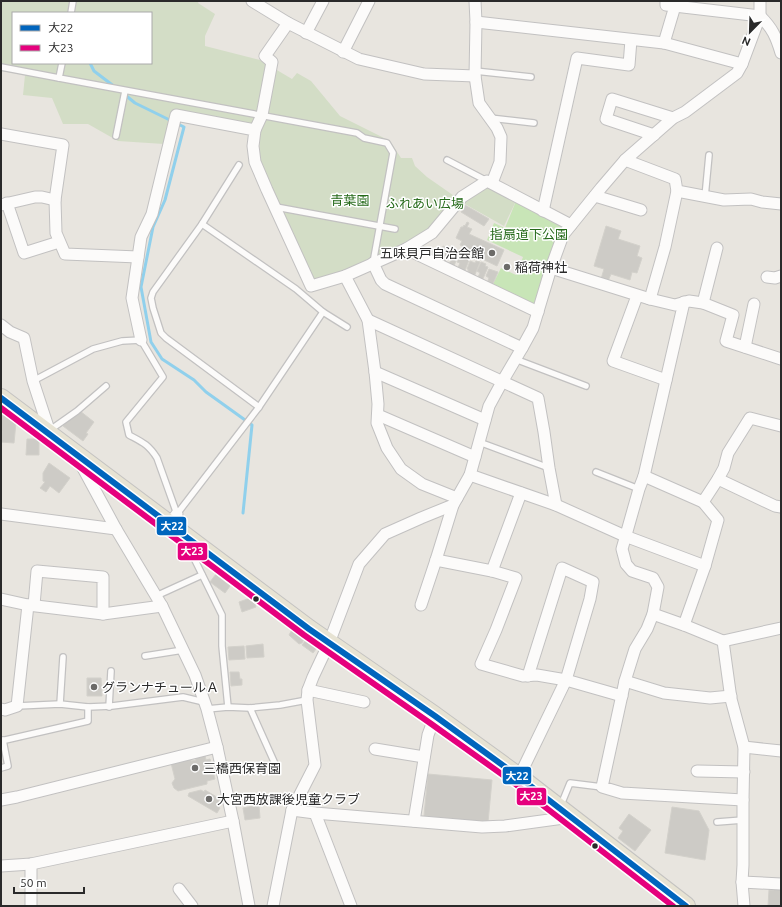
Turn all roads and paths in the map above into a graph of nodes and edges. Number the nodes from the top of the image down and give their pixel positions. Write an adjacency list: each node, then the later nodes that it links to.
1 (73, 1): 8 (lane)
2 (323, 1): 12 (street)
3 (369, 1): 15 (street)
4 (475, 1): 10 (street)
5 (760, 1): 9 (street)
6 (255, 2): 11 (street)
7 (671, 4): 9 (street); 14 (street)
8 (71, 12)
9 (760, 16): 16 (street); 18 (street)
10 (476, 22): 13 (street); 20 (street)
11 (288, 23): 12 (street); 24 (street)
12 (306, 32): 15 (street)
13 (631, 40): 14 (street); 45 (street)
14 (664, 43): 18 (street)
15 (343, 52): 20 (street)
16 (781, 53)
17 (62, 64): 22 (lane)
18 (742, 64): 26 (street)
19 (1, 68): 22 (lane)
20 (475, 74): 21 (lane); 25 (street)
21 (531, 77)
22 (59, 78): 23 (lane)
23 (125, 91): 24 (lane); 31 (lane)
24 (262, 116): 28 (street); 47 (lane)
25 (490, 118): 27 (lane); 36 (street)
26 (673, 118): 30 (street); 30 (street)
27 (534, 123)
28 (255, 130): 43 (street); 53 (street)
29 (1, 134): 40 (street)
30 (654, 135): 34 (street)
31 (116, 136)
32 (709, 155): 39 (lane)
33 (447, 160): 36 (lane)
34 (625, 160): 37 (street); 38 (street)
35 (239, 165): 46 (lane)
36 (490, 182): 45 (street); 52 (street)
37 (677, 191): 39 (street); 60 (street)
38 (595, 196): 44 (street); 48 (street)
39 (705, 197): 42 (street)
40 (54, 200): 41 (street); 50 (street)
41 (4, 204): 50 (street)
42 (781, 204)
43 (274, 207): 47 (lane); 56 (street)
44 (641, 210)
45 (543, 211): 48 (street)
46 (202, 224): 64 (lane); 81 (lane)
47 (380, 226): 49 (lane); 54 (lane)
48 (571, 226): 55 (street)
49 (395, 229)
50 (59, 242): 53 (street)
51 (717, 248): 62 (street)
52 (406, 249): 54 (street); 65 (street)
53 (138, 257): 69 (street)
54 (373, 263): 56 (street); 71 (street)
55 (551, 268): 59 (street); 65 (street)
56 (345, 276): 66 (street)
57 (781, 276): 58 (street)
58 (767, 277)
59 (637, 296): 60 (street); 75 (street)
60 (650, 299): 61 (street)
61 (684, 302): 62 (street); 75 (street)
62 (703, 303): 70 (street)
63 (754, 304): 70 (street)
64 (323, 312): 68 (lane); 81 (lane)
65 (538, 312): 71 (street)
66 (368, 320): 74 (street); 77 (street)
67 (1, 325): 76 (street)
68 (347, 327)
69 (141, 340): 76 (lane); 101 (lane)
70 (745, 347): 72 (street)
71 (522, 348): 73 (street)
72 (781, 359)
73 (515, 360): 77 (street); 79 (lane)
74 (375, 372): 82 (street); 83 (street)
75 (666, 380): 92 (street)
76 (33, 382): 85 (street)
77 (502, 382): 83 (street); 89 (street)
78 (106, 386): 85 (lane)
79 (586, 386)
80 (1, 398): 85 (main road)
81 (258, 407): 101 (lane)
82 (378, 416): 88 (street); 96 (street)
83 (485, 420): 86 (street)
84 (781, 426): 93 (street)
85 (50, 433): 87 (main road)
86 (479, 442): 88 (street); 89 (lane)
87 (76, 455): 101 (main road); 102 (street)
88 (475, 457): 91 (street)
89 (548, 468): 98 (street)
90 (596, 472): 94 (lane)
91 (470, 475): 95 (street); 96 (street)
92 (644, 476): 94 (street); 97 (street)
93 (718, 479): 97 (street); 99 (street)
94 (639, 489): 104 (street)
95 (521, 492): 98 (street); 107 (street)
96 (455, 501): 105 (street); 119 (street)
97 (703, 502): 106 (street)
98 (556, 505): 104 (street)
99 (781, 507)
100 (1, 514): 102 (street)
101 (173, 519): 103 (main road)
102 (116, 529): 109 (street)
103 (184, 535): 108 (lane); 119 (main road)
104 (625, 536): 106 (street); 115 (street)
105 (436, 560): 107 (street); 112 (street)
106 (705, 566): 116 (street)
107 (492, 571): 124 (street)
108 (202, 574): 109 (lane); 136 (lane)
109 (156, 596): 113 (street)
110 (1, 600): 111 (street)
111 (31, 605): 114 (street); 114 (street); 133 (street)
112 (421, 605)
113 (162, 606): 114 (street); 120 (street)
114 (103, 614)
115 (653, 614): 116 (street); 126 (street)
116 (684, 624): 118 (street)
117 (781, 628): 118 (street)
118 (723, 641): 129 (street)
119 (329, 643): 127 (street); 139 (main road)
120 (183, 650): 121 (lane); 132 (street)
121 (145, 656)
122 (63, 657): 131 (lane)
123 (111, 671): 134 (lane)
124 (528, 676): 125 (street); 125 (street)
125 (566, 680): 128 (street); 150 (street)
126 (625, 681): 128 (street); 129 (street)
127 (308, 695): 130 (street); 137 (lane); 154 (street)
128 (622, 696): 151 (street)
129 (731, 696): 142 (street)
130 (364, 702)
131 (60, 704): 133 (lane); 135 (lane)
132 (205, 705): 134 (lane); 136 (lane); 141 (street)
133 (17, 706): 138 (street)
134 (109, 706): 135 (lane)
135 (88, 707): 140 (lane)
136 (228, 707): 137 (lane)
137 (250, 708): 146 (lane)
138 (1, 709)
139 (435, 716): 145 (street); 150 (main road)
140 (2, 741): 147 (lane)
141 (217, 747): 152 (street); 158 (street)
142 (744, 747): 144 (street); 149 (street)
143 (375, 749): 145 (street)
144 (781, 751)
145 (424, 757): 159 (street)
146 (276, 766)
147 (1, 768)
148 (697, 771): 149 (street)
149 (744, 772): 153 (street)
150 (519, 778): 155 (main road)
151 (602, 787): 153 (street); 155 (lane)
152 (1, 800)
153 (743, 800): 157 (street)
154 (292, 810): 156 (street); 169 (street)
155 (565, 812): 159 (street); 171 (main road)
156 (315, 813): 159 (street); 170 (street)
157 (744, 820): 160 (lane); 163 (street)
158 (233, 821): 161 (street); 166 (street)
159 (414, 821)
160 (717, 822)
161 (31, 864): 162 (street); 167 (street)
162 (1, 866)
163 (742, 882): 164 (street); 172 (street)
164 (781, 884)
165 (179, 889): 168 (street)
166 (246, 905)
167 (31, 906)
168 (192, 906)
169 (273, 906)
170 (351, 906)
171 (686, 906)
172 (744, 906)

